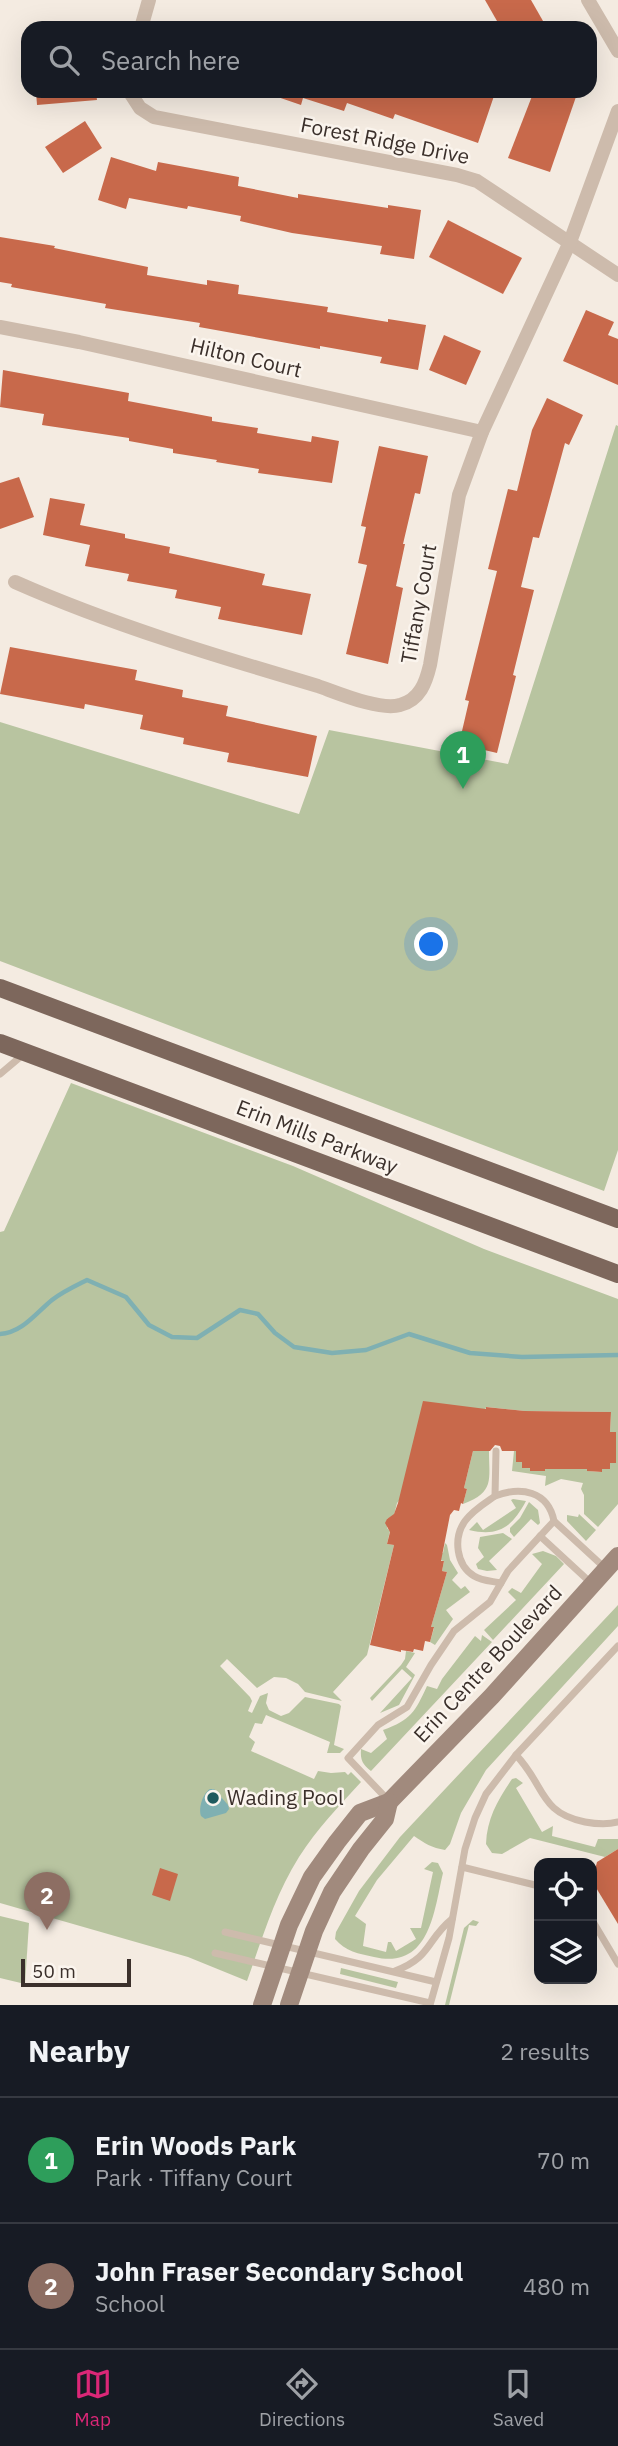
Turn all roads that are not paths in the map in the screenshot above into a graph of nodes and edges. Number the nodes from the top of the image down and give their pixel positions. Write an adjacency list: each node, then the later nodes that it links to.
1 (149, 0): 3 (street)
2 (588, 0): 4 (street)
3 (143, 21)
4 (618, 51)
5 (134, 98): 7 (street, Forest Ridge Drive)
6 (618, 111): 7 (street, Tiffany Court)
7 (570, 242): 8 (street, Forest Ridge Drive); 10 (street, Tiffany Court)
8 (618, 275)
9 (0, 327): 10 (street, Hilton Court)
10 (481, 432): 11 (street, Tiffany Court)
11 (15, 582)
12 (0, 988): 16 (main road, Erin Mills Parkway)
13 (0, 1043): 14 (main road, Erin Mills Parkway)
14 (26, 1053): 15 (lane); 17 (main road, Erin Mills Parkway)
15 (0, 1074)
16 (618, 1219)
17 (618, 1274)
18 (496, 1451): 19 (lane)
19 (495, 1496): 20 (lane); 23 (lane)
20 (554, 1521): 21 (lane); 22 (lane)
21 (540, 1536): 23 (lane); 24 (lane)
22 (612, 1562): 24 (street, Erin Centre Boulevard)
23 (501, 1583): 27 (lane)
24 (593, 1584): 27 (street, Erin Centre Boulevard)
25 (618, 1646): 26 (lane)
26 (516, 1755): 28 (lane); 29 (lane)
27 (389, 1802): 34 (street, Erin Centre Boulevard); 35 (street, Erin Centre Boulevard)
28 (618, 1822)
29 (462, 1867): 30 (lane); 31 (lane)
30 (534, 1885)
31 (452, 1919): 39 (lane); 41 (lane)
32 (593, 1921): 37 (lane)
33 (225, 1932): 34 (lane)
34 (282, 1946): 35 (lane); 38 (street, Erin Centre Boulevard)
35 (306, 1952): 39 (lane); 40 (street, Erin Centre Boulevard)
36 (215, 1953): 38 (lane)
37 (618, 1964)
38 (274, 1967): 40 (lane); 43 (street, Erin Centre Boulevard)
39 (393, 1972): 41 (lane)
40 (299, 1973): 42 (lane); 44 (street, Erin Centre Boulevard)
41 (436, 1982): 42 (lane)
42 (430, 2004)
43 (262, 2005)
44 (289, 2005)

